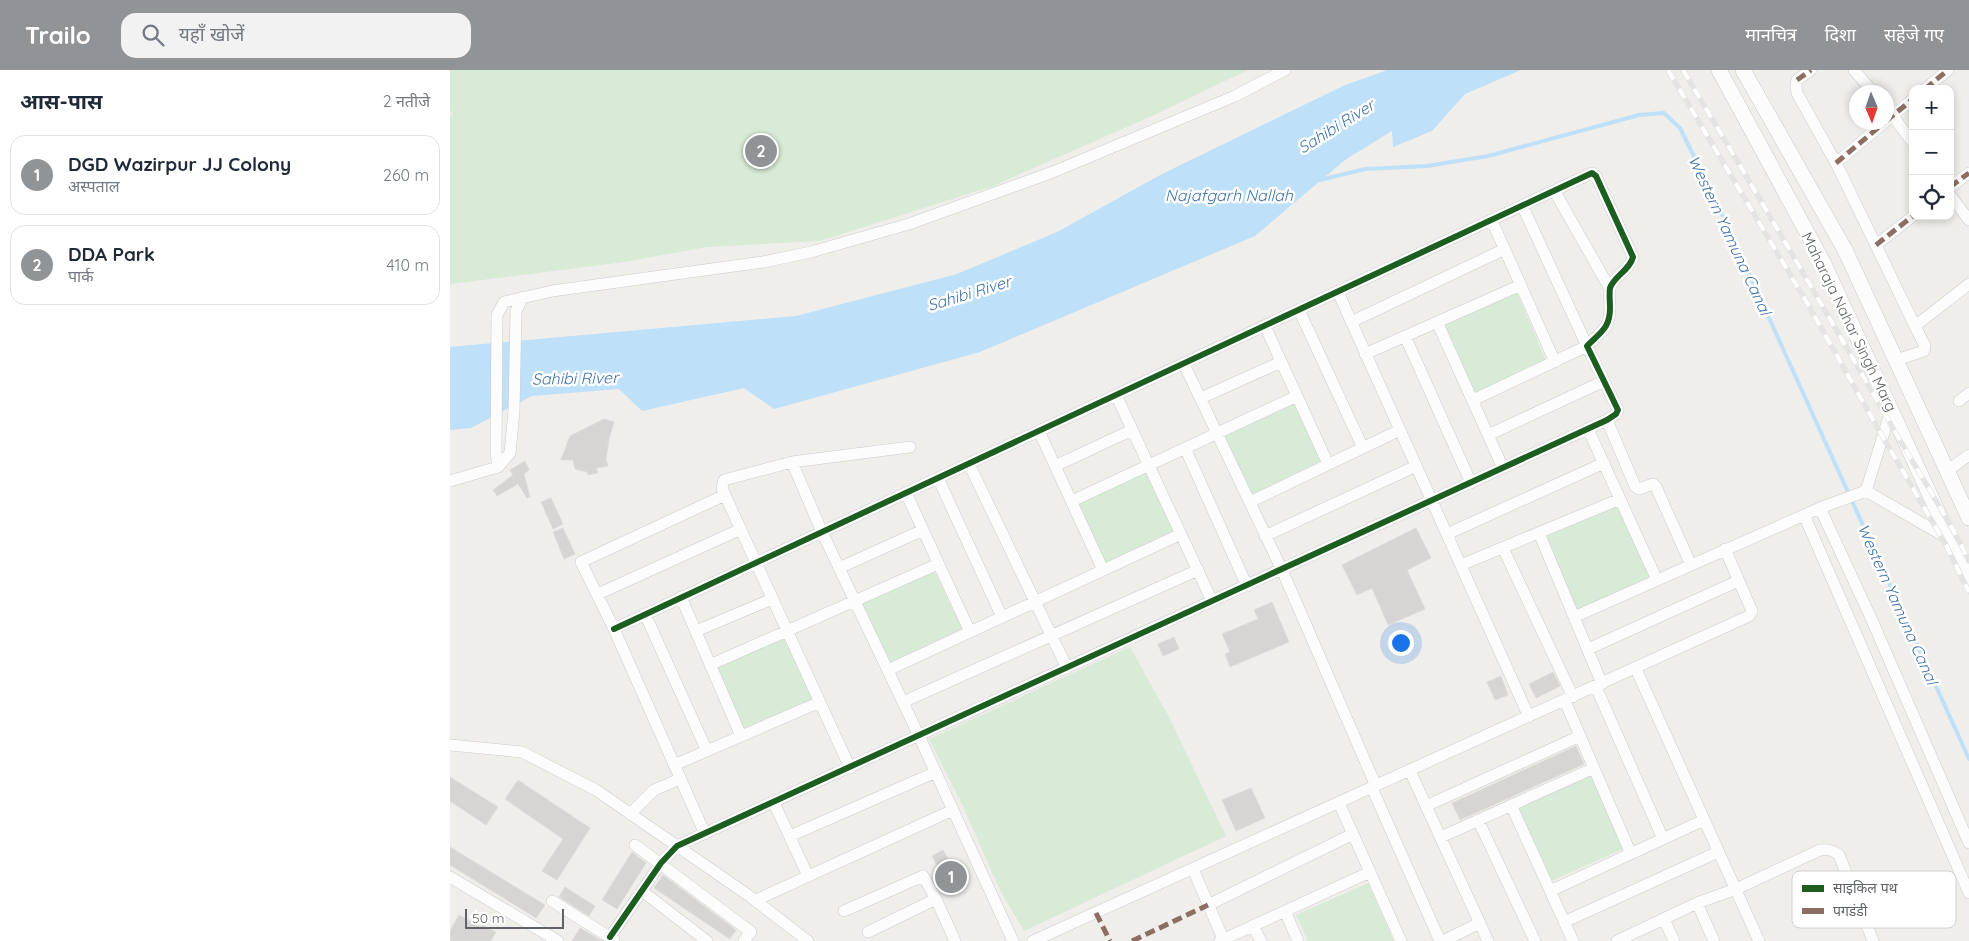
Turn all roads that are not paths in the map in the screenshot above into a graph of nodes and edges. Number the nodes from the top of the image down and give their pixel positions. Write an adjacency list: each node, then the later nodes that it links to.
1 (1285, 70): 29 (street)
2 (1719, 70): 49 (main road, Maharaja Nahar Singh Marg)
3 (1743, 70): 38 (main road, Maharaja Nahar Singh Marg)
4 (1811, 70): 14 (street)
5 (1854, 70): 7 (street)
6 (1948, 70): 8 (street)
7 (1868, 85)
8 (1931, 85)
9 (1909, 102): 10 (street)
10 (1894, 113)
11 (1894, 123): 13 (street)
12 (1873, 130): 14 (street)
13 (1909, 139)
14 (1837, 165): 23 (street)
15 (1969, 172): 16 (street)
16 (1954, 184)
17 (1555, 192): 19 (street); 27 (street); 27 (street)
18 (1954, 201): 21 (street)
19 (1522, 206): 22 (street); 36 (street)
20 (1909, 219): 23 (street)
21 (1969, 220)
22 (1492, 221): 24 (street); 28 (street)
23 (1876, 245): 34 (street)
24 (1504, 249): 26 (street); 31 (street)
25 (1969, 284): 34 (street)
26 (1521, 285): 32 (street); 40 (street)
27 (1610, 289): 36 (street)
28 (1338, 292): 30 (street); 31 (street)
29 (523, 297): 68 (street); 68 (street)
30 (1299, 310): 33 (street); 59 (street)
31 (1351, 322): 37 (street)
32 (1437, 322): 35 (street); 47 (street)
33 (1264, 326): 39 (street); 41 (street)
34 (1915, 326): 38 (street)
35 (1405, 336): 37 (street); 73 (street)
36 (1587, 346): 40 (street); 42 (street)
37 (1365, 354): 53 (street)
38 (1896, 360): 70 (main road, Maharaja Nahar Singh Marg)
39 (1281, 362): 45 (street); 46 (street)
40 (1555, 362): 47 (street)
41 (1184, 364): 44 (street); 46 (street)
42 (1604, 381): 50 (street); 56 (street)
43 (1969, 393): 48 (street)
44 (1116, 395): 52 (street); 54 (street)
45 (1297, 396): 55 (street); 64 (street)
46 (1201, 398): 55 (street)
47 (1473, 400): 56 (street)
48 (1959, 401)
49 (1892, 410): 75 (street); 91 (main road, Maharaja Nahar Singh Marg)
50 (1607, 420): 51 (street); 97 (street)
51 (1588, 429): 62 (street); 69 (street)
52 (1132, 430): 65 (street); 66 (street)
53 (1400, 430): 59 (street); 67 (street)
54 (1039, 431): 63 (street); 66 (street)
55 (1217, 433): 58 (street); 80 (street)
56 (1488, 435): 69 (street)
57 (910, 446): 61 (street)
58 (1185, 448): 65 (street); 105 (street)
59 (1363, 448): 64 (street)
60 (1969, 455): 70 (street)
61 (792, 462): 76 (street); 86 (street)
62 (1604, 463): 77 (street); 89 (street)
63 (969, 464): 71 (street); 110 (street)
64 (1328, 464): 80 (street)
65 (1149, 465): 79 (street); 88 (street)
66 (1055, 466): 79 (street)
67 (1416, 466): 78 (street); 90 (street)
68 (498, 467): 72 (street)
69 (1503, 468): 73 (street)
70 (1947, 471): 83 (main road, Maharaja Nahar Singh Marg)
71 (938, 478): 74 (street); 113 (street)
72 (450, 481)
73 (1470, 483): 78 (street)
74 (906, 493): 85 (street); 86 (street)
75 (1863, 493): 81 (street); 91 (street)
76 (725, 495): 84 (street); 106 (street)
77 (1620, 499): 87 (street); 102 (street)
78 (1432, 501): 89 (street); 101 (street)
79 (1072, 502): 99 (street)
80 (1250, 502): 90 (street)
81 (1825, 505): 82 (street); 155 (street)
82 (1804, 515): 93 (street); 169 (street)
83 (1969, 518)
84 (740, 529): 94 (street); 106 (street)
85 (923, 530): 95 (street); 98 (street)
86 (822, 532): 94 (street); 98 (street)
87 (1539, 533): 92 (street); 114 (street)
88 (1181, 534): 99 (street); 100 (street)
89 (1447, 534): 96 (street)
90 (1266, 536): 101 (street)
91 (1953, 541): 103 (main road, Maharaja Nahar Singh Marg)
92 (1503, 548): 96 (street); 126 (street)
93 (1725, 549): 97 (street); 104 (street)
94 (756, 562): 107 (street); 108 (street)
95 (938, 564): 109 (street); 118 (street)
96 (1461, 565): 129 (street)
97 (1691, 565): 102 (street)
98 (839, 568): 109 (street)
99 (1103, 570): 110 (street)
100 (1198, 570): 111 (street); 119 (street)
101 (1282, 570): 105 (street); 141 (street)
102 (1657, 580): 114 (street)
103 (1969, 580)
104 (1738, 581): 120 (street); 123 (street)
105 (1247, 586): 111 (street)
106 (598, 594): 115 (street)
107 (681, 597): 112 (street); 116 (street)
108 (772, 599): 116 (street); 117 (street)
109 (855, 601): 117 (street); 124 (street)
110 (1035, 602): 113 (street); 119 (street)
111 (1212, 602): 122 (street)
112 (645, 614): 115 (street); 134 (street)
113 (1002, 617): 118 (street)
114 (1574, 617): 120 (street)
115 (614, 628): 135 (street)
116 (696, 631): 121 (street)
117 (787, 631): 121 (street); 127 (street)
118 (970, 632): 124 (street)
119 (1052, 636): 122 (street); 128 (street)
120 (1588, 649): 125 (street)
121 (710, 665): 130 (street)
122 (1067, 668): 131 (street)
123 (1636, 669): 125 (street); 149 (street)
124 (888, 670): 128 (street)
125 (1599, 685): 126 (street); 154 (street)
126 (1569, 699): 129 (street); 132 (street)
127 (820, 702): 130 (street); 136 (street)
128 (903, 702): 131 (street)
129 (1529, 717): 138 (street)
130 (741, 736): 134 (street)
131 (919, 736): 136 (street); 139 (street)
132 (1580, 736): 137 (street); 145 (street)
133 (450, 745): 147 (street)
134 (707, 751): 135 (street)
135 (674, 765): 140 (street)
136 (850, 768): 142 (street)
137 (1594, 768): 144 (street); 159 (street)
138 (1410, 771): 141 (street); 145 (street)
139 (936, 772): 146 (street); 152 (street)
140 (680, 779): 147 (street); 150 (street)
141 (1374, 787): 143 (street); 195 (street)
142 (774, 803): 150 (street); 152 (street)
143 (1339, 803): 151 (street); 161 (street)
144 (1512, 805): 148 (street); 168 (street)
145 (1426, 806): 153 (street)
146 (953, 810): 164 (street); 190 (street)
147 (630, 814): 157 (street)
148 (1478, 820): 153 (street); 197 (street)
149 (1704, 820): 154 (street); 158 (street)
150 (705, 834): 157 (street)
151 (1353, 834): 163 (street); 174 (street)
152 (790, 836): 164 (street)
153 (1441, 837): 179 (street)
154 (1663, 839): 159 (street)
155 (1969, 843)
156 (636, 845): 160 (street)
157 (677, 846): 160 (street); 171 (street)
158 (1718, 852): 166 (street); 178 (street)
159 (1630, 854): 168 (street)
160 (661, 862): 167 (street); 188 (street)
161 (1193, 869): 174 (street); 191 (street)
162 (1845, 871): 166 (street)
163 (1370, 872): 176 (street); 194 (street)
164 (808, 876): 171 (street)
165 (450, 877): 187 (street)
166 (1736, 889): 173 (street); 202 (street)
167 (642, 891): 183 (street); 184 (street)
168 (1550, 891): 178 (street)
169 (1969, 893)
170 (936, 899): 175 (street); 182 (street); 185 (street)
171 (756, 900): 189 (street)
172 (552, 901): 183 (street)
173 (1697, 904): 177 (street); 201 (street)
174 (1208, 905): 186 (street)
175 (844, 910)
176 (1285, 911): 180 (street); 193 (street)
177 (1664, 919): 199 (street); 200 (street)
178 (1564, 922): 198 (street)
179 (1480, 923): 195 (street); 196 (street)
180 (1254, 926): 186 (street); 192 (street)
181 (1868, 928): 203 (street)
182 (868, 932)
183 (613, 939)
184 (705, 940)
185 (951, 940)
186 (1223, 940)
187 (558, 941)
188 (744, 941)
189 (808, 941)
190 (1013, 941)
191 (1033, 941)
192 (1261, 941)
193 (1298, 941)
194 (1401, 941)
195 (1442, 941)
196 (1488, 941)
197 (1535, 941)
198 (1573, 941)
199 (1617, 941)
200 (1674, 941)
201 (1714, 941)
202 (1759, 941)
203 (1873, 941)

